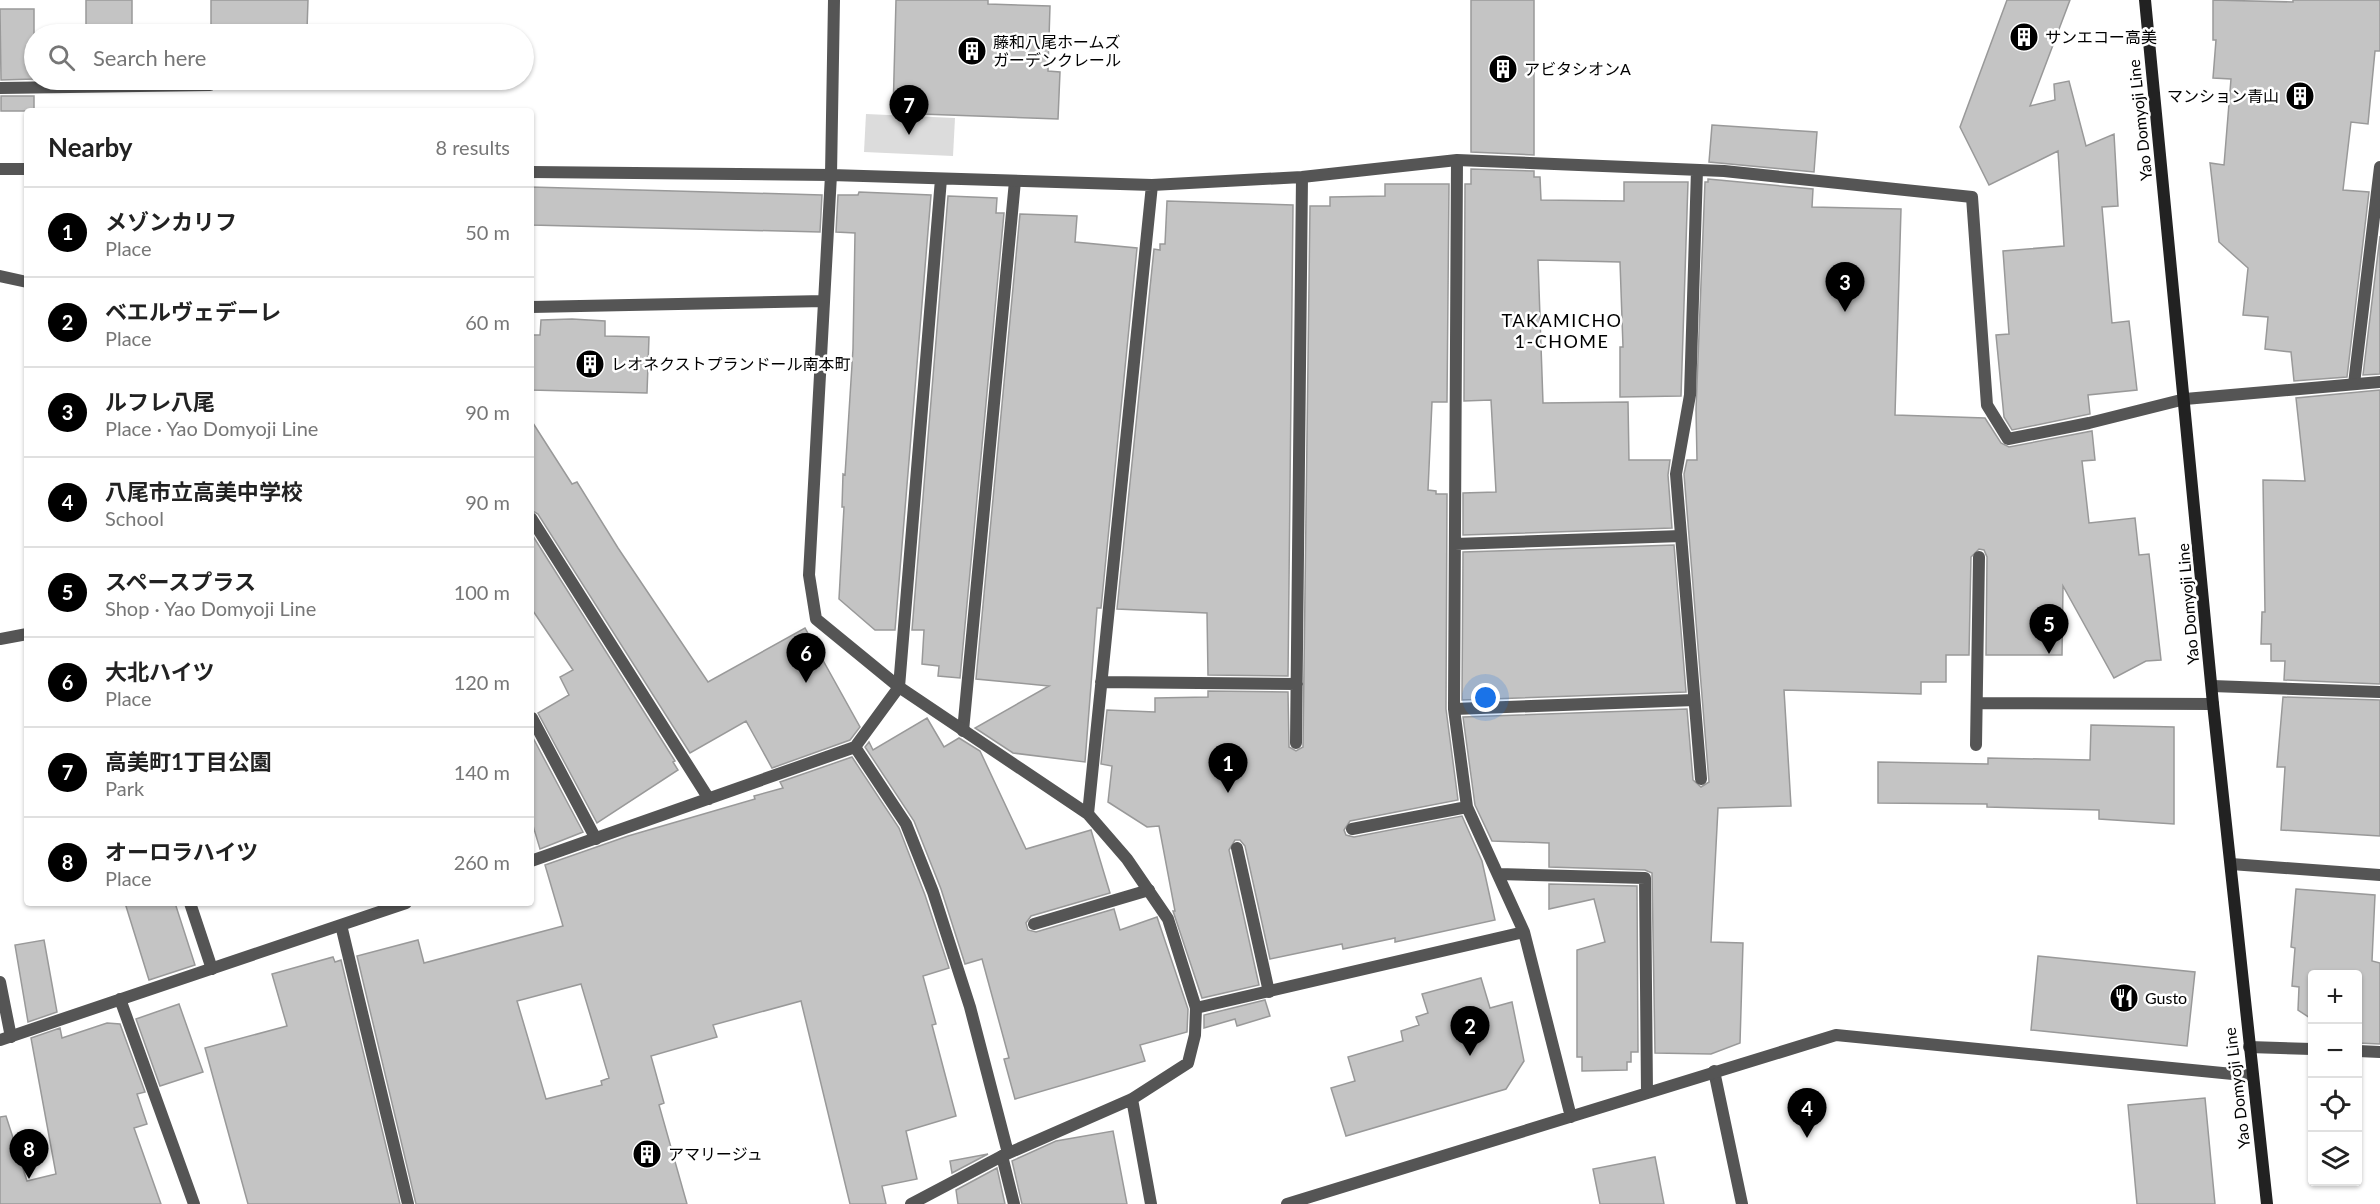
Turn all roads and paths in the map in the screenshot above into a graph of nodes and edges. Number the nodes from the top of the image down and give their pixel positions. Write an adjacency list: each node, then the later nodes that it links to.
1 (834, 0): 11 (street)
2 (2145, 0): 22 (main road, Yao Domyoji Line)
3 (0, 88): 4 (street)
4 (24, 88)
5 (1457, 160): 9 (street); 12 (street); 25 (street)
6 (2380, 167): 21 (street)
7 (0, 169): 8 (street)
8 (24, 170)
9 (1697, 170): 22 (street); 24 (street)
10 (534, 172): 11 (street)
11 (831, 175): 13 (street); 18 (street)
12 (1302, 177): 15 (street); 30 (street)
13 (941, 178): 14 (street); 32 (street)
14 (1015, 181): 15 (street); 39 (street)
15 (1152, 185): 29 (street)
16 (0, 276): 17 (street)
17 (24, 281)
18 (824, 301): 19 (street); 32 (street)
19 (534, 307)
20 (2380, 382): 21 (street)
21 (2354, 384): 22 (street)
22 (2186, 399): 31 (main road, Yao Domyoji Line)
23 (534, 523): 44 (street)
24 (1681, 536): 25 (street); 34 (street)
25 (1455, 544): 37 (street)
26 (1979, 557): 35 (street)
27 (24, 635): 28 (street)
28 (0, 639)
29 (1101, 682): 30 (street); 46 (street)
30 (1297, 684): 40 (street)
31 (2212, 686): 33 (street); 36 (main road, Yao Domyoji Line)
32 (899, 687): 39 (street); 42 (street)
33 (2380, 692)
34 (1694, 700): 37 (street); 43 (street)
35 (1977, 703): 36 (street); 41 (street)
36 (2213, 704): 51 (main road, Yao Domyoji Line)
37 (1454, 709): 45 (street)
38 (534, 724): 48 (street)
39 (963, 730): 46 (street)
40 (1296, 743)
41 (1976, 745)
42 (855, 747): 44 (street); 75 (street)
43 (1701, 779)
44 (709, 799): 48 (street)
45 (1467, 807): 47 (street); 52 (street)
46 (1088, 814): 54 (street)
47 (1352, 829)
48 (596, 839): 50 (street)
49 (1237, 848): 62 (street)
50 (534, 860)
51 (2231, 864): 53 (street); 66 (main road, Yao Domyoji Line)
52 (1498, 874): 59 (street); 72 (street)
53 (2380, 875)
54 (1149, 890): 57 (street); 64 (street)
55 (191, 906): 60 (street)
56 (398, 906): 58 (street)
57 (1034, 924)
58 (341, 926): 60 (street); 77 (street)
59 (1524, 932): 62 (street); 74 (street)
60 (212, 969): 63 (street)
61 (0, 982): 65 (street)
62 (1269, 992): 64 (street)
63 (120, 999): 65 (street); 76 (street)
64 (1196, 1008): 73 (street)
65 (5, 1039)
66 (2249, 1047): 67 (street); 71 (main road, Yao Domyoji Line)
67 (2308, 1049)
68 (2362, 1051): 69 (street)
69 (2380, 1052)
70 (1714, 1071): 71 (street); 72 (street); 82 (street)
71 (2253, 1076): 83 (main road, Yao Domyoji Line)
72 (1647, 1093): 74 (street)
73 (1132, 1099): 75 (street); 80 (street)
74 (1571, 1117): 81 (street)
75 (1005, 1154): 78 (street); 79 (street)
76 (194, 1204)
77 (408, 1204)
78 (911, 1204)
79 (1014, 1204)
80 (1150, 1204)
81 (1287, 1204)
82 (1742, 1204)
83 (2267, 1204)

